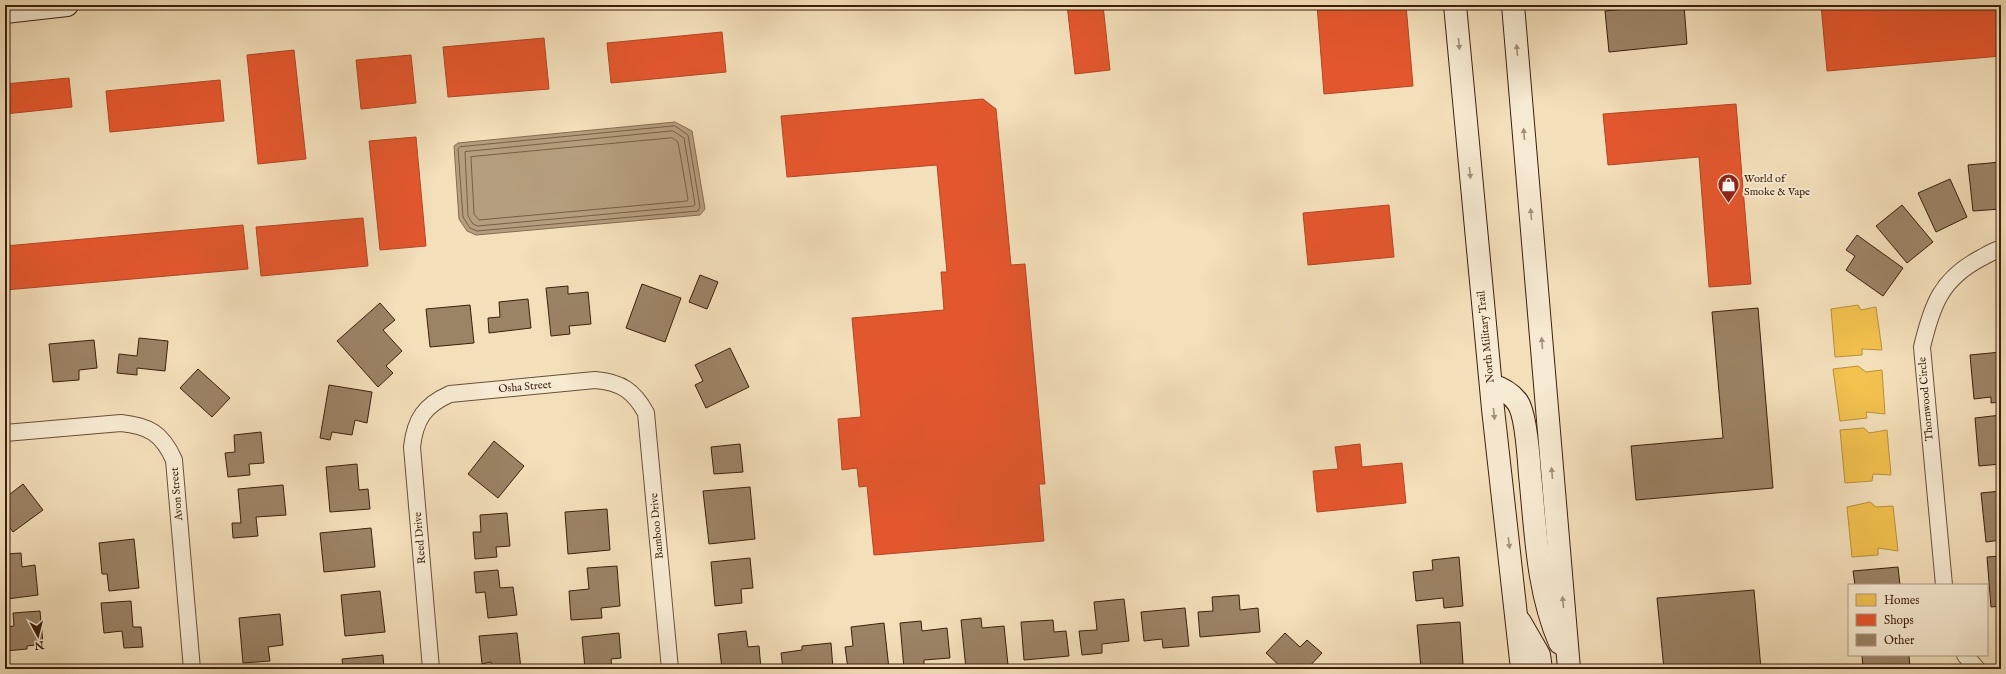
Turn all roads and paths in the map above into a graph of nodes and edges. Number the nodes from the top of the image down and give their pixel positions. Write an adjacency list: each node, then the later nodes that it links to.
1 (67, 5): 4 (main road)
2 (1455, 5): 6 (main road, North Military Trail, one-way to 6)
3 (1513, 5): 13 (main road, one-way to 3)
4 (5, 12)
5 (2001, 249): 10 (street, Thornwood Circle)
6 (1491, 385): 11 (main road, North Military Trail, one-way to 11); 13 (main road)
7 (628, 389): 8 (street, Osha Street); 16 (street, Bamboo Drive)
8 (425, 410): 15 (street, Reed Drive)
9 (5, 433): 14 (street, Avon Street)
10 (1944, 584)
11 (1517, 618): 17 (main road, North Military Trail); 18 (main road)
12 (1966, 656): 19 (street)
13 (1569, 667)
14 (192, 668)
15 (431, 669)
16 (670, 669)
17 (1522, 669)
18 (1541, 669)
19 (1977, 669)

